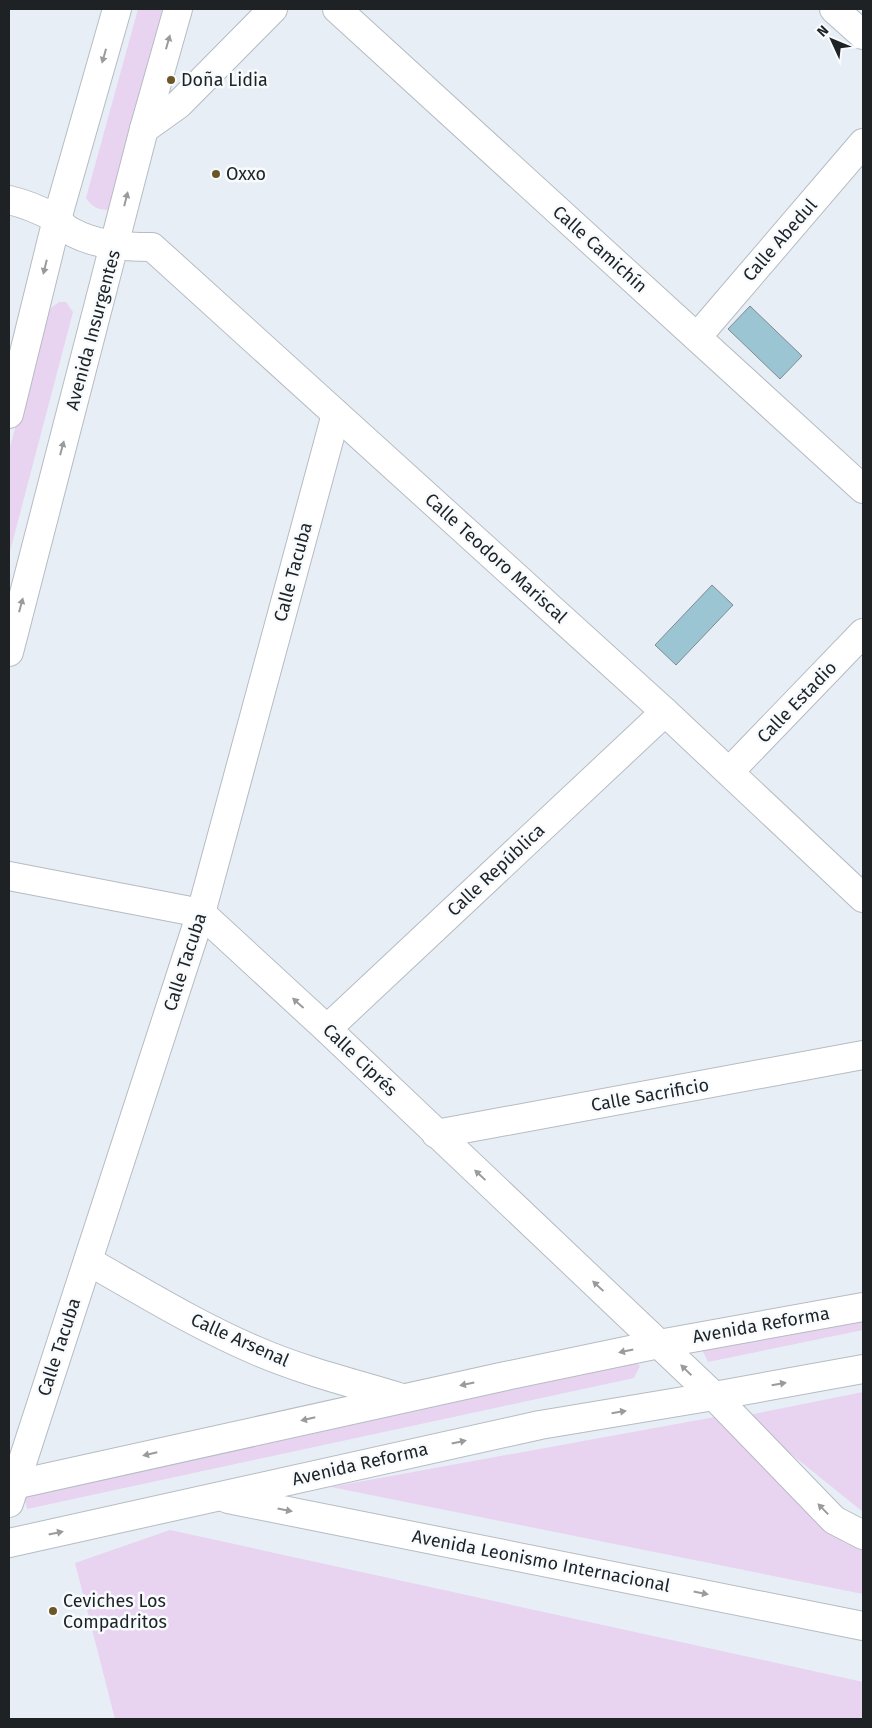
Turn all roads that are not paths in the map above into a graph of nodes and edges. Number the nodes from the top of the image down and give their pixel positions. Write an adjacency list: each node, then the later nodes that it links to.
1 (117, 9): 10 (street, one-way to 10)
2 (178, 9): 7 (street, Avenida Insurgentes, one-way to 2)
3 (273, 9): 7 (street)
4 (336, 9): 12 (street, Calle Camichín)
5 (834, 9): 6 (street)
6 (863, 35)
7 (144, 130): 11 (street, Avenida Insurgentes, one-way to 7)
8 (863, 143): 12 (street, Calle Abedul)
9 (9, 200): 10 (street, Calle Teodoro Mariscal)
10 (57, 220): 11 (street, Calle Teodoro Mariscal); 13 (street, one-way to 13)
11 (114, 246): 14 (street, Calle Teodoro Mariscal); 17 (street, Avenida Insurgentes, one-way to 11)
12 (697, 337): 15 (street, Calle Camichín)
13 (9, 414)
14 (336, 414): 18 (street, Calle Teodoro Mariscal); 22 (street, Calle Tacuba)
15 (863, 489)
16 (863, 633): 19 (street, Calle Estadio)
17 (9, 652)
18 (665, 712): 19 (street, Calle Teodoro Mariscal); 23 (street, Calle República)
19 (730, 771): 21 (street, Calle Teodoro Mariscal)
20 (9, 876): 22 (street)
21 (863, 898)
22 (201, 914): 23 (street, Calle Ciprés, one-way to 22); 26 (street, Calle Tacuba)
23 (327, 1029): 25 (street, Calle Ciprés)
24 (863, 1056): 25 (street, Calle Sacrificio)
25 (436, 1134): 28 (street, Calle Ciprés, one-way to 25)
26 (88, 1261): 31 (street, Calle Arsenal); 32 (street, Calle Tacuba)
27 (863, 1307): 28 (street, Avenida Reforma)
28 (659, 1344): 30 (street, Avenida Reforma, one-way to 28); 31 (street, Avenida Reforma, one-way to 31)
29 (863, 1369): 30 (street, Avenida Reforma, one-way to 29)
30 (714, 1396): 33 (street, Avenida Reforma, one-way to 30); 34 (street, one-way to 30)
31 (402, 1398): 32 (street, Avenida Reforma, one-way to 32)
32 (10, 1491)
33 (220, 1497): 35 (street, Avenida Reforma, one-way to 33); 36 (street, Avenida Leonismo Internacional, one-way to 36)
34 (863, 1536)
35 (9, 1543)
36 (863, 1626)

